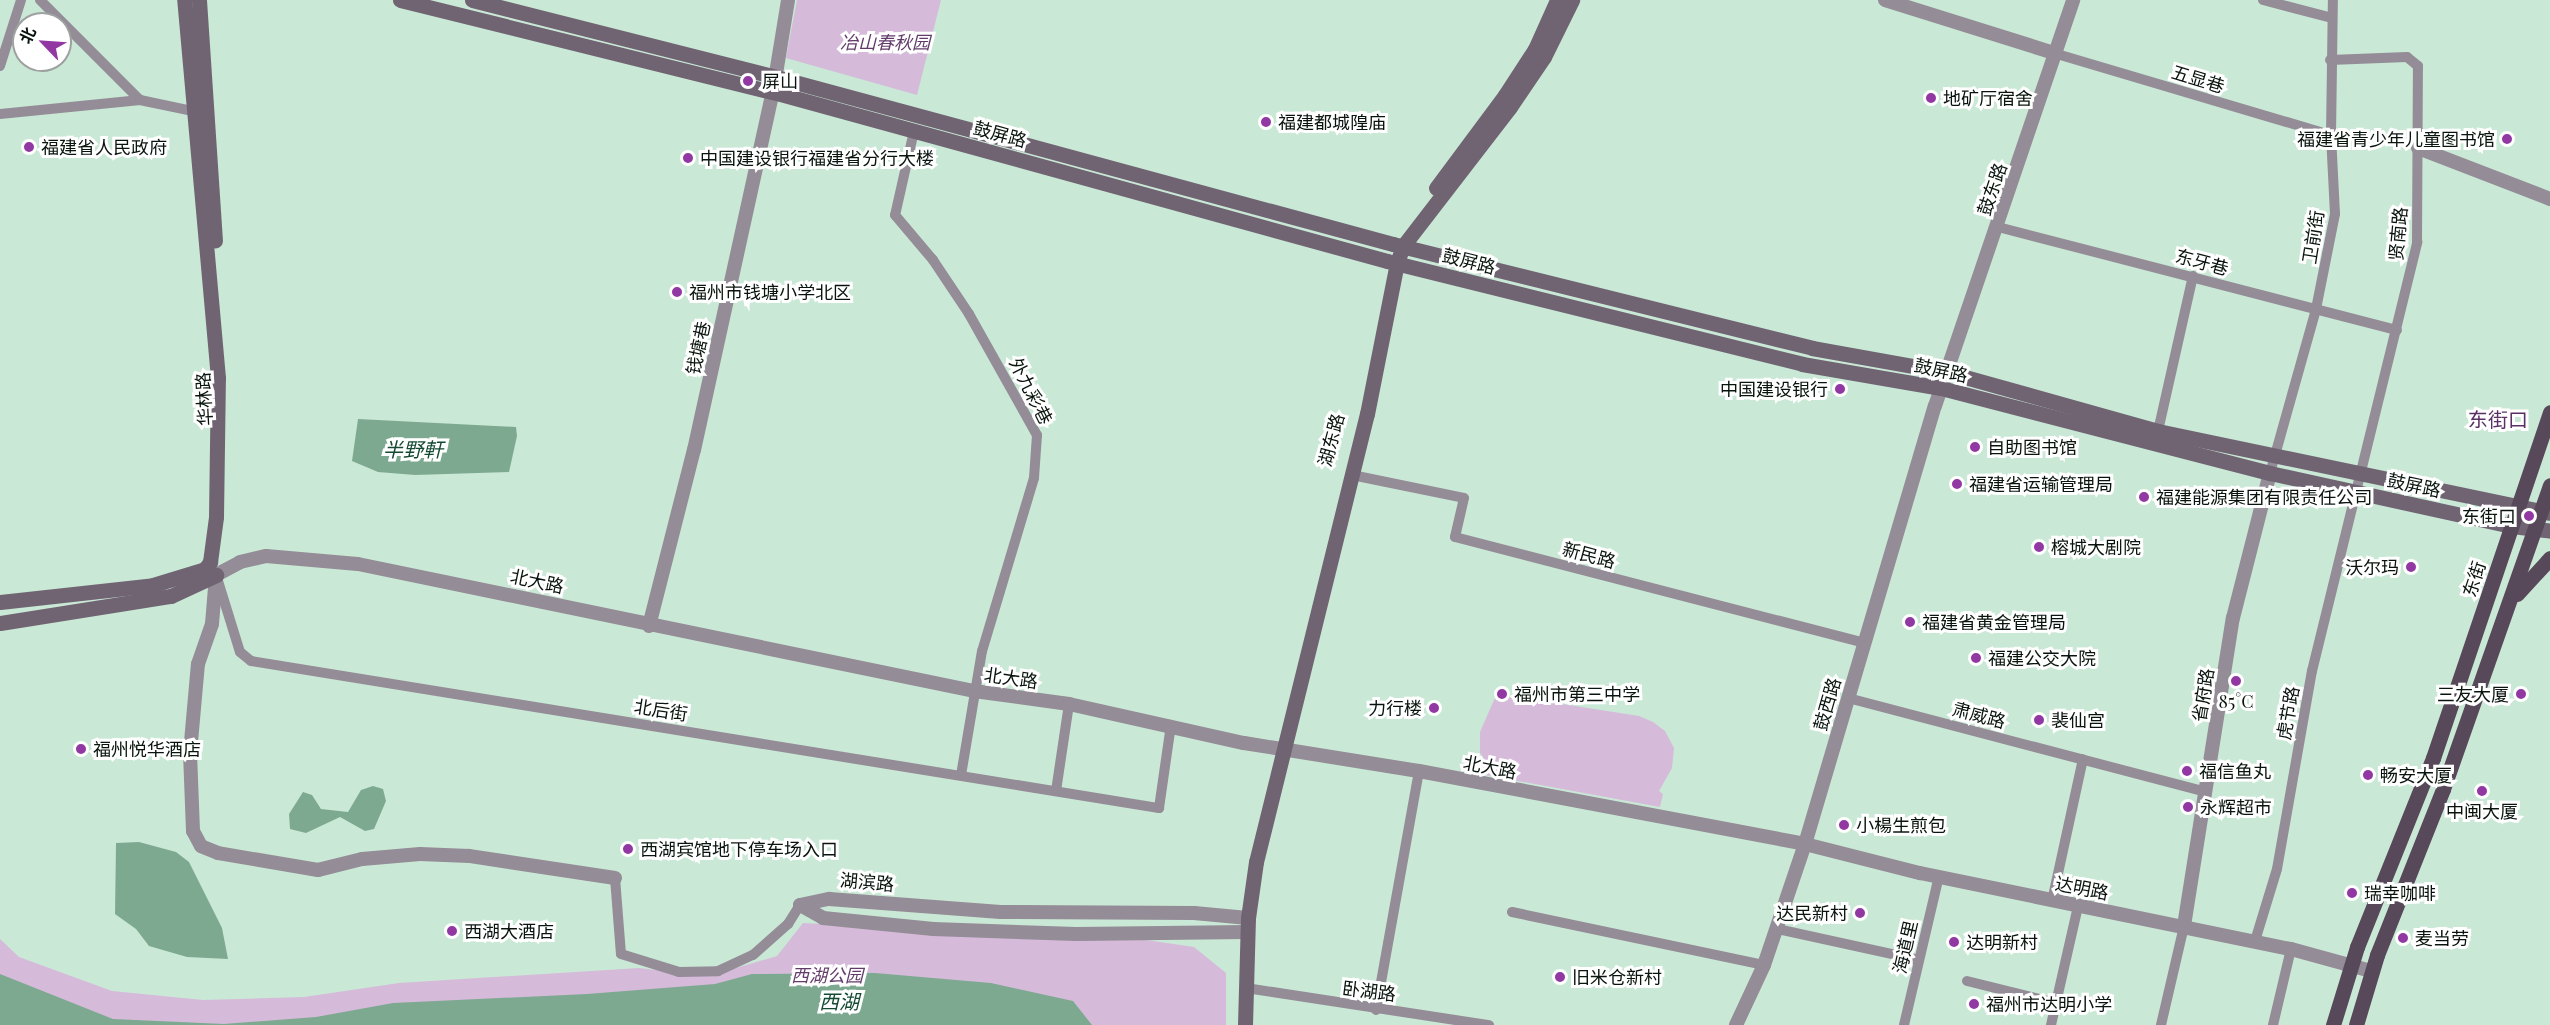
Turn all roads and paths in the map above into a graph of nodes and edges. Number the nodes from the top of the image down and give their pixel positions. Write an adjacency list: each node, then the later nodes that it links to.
1 (21, 0): 17 (street)
2 (40, 0): 19 (street)
3 (184, 0): 20 (main road, 华林路)
4 (199, 0): 47 (main road, 华林路)
5 (400, 0): 18 (main road, 鼓屏路)
6 (472, 0): 18 (main road, 鼓屏路)
7 (788, 0): 18 (street, 钱塘巷)
8 (1557, 0): 27 (main road, 湖东路)
9 (1572, 0): 27 (main road, 湖东路)
10 (1885, 0): 15 (street)
11 (2073, 0): 15 (street, 鼓东路)
12 (2263, 0): 14 (street)
13 (2333, 0): 14 (street, 卫前街)
14 (2332, 18): 16 (street, 卫前街)
15 (2056, 54): 23 (street, 五显巷); 26 (street, 鼓东路)
16 (2330, 60): 23 (street, 卫前街); 24 (street, 贤南路)
17 (0, 66)
18 (775, 84): 22 (main road, 鼓屏路); 27 (main road, 鼓屏路); 51 (street, 钱塘巷)
19 (140, 100): 20 (street); 21 (street)
20 (192, 111): 47 (main road, 华林路)
21 (0, 114)
22 (914, 131): 28 (main road, 鼓屏路); 53 (street, 外九彩巷)
23 (2331, 135): 30 (street, 卫前街)
24 (2418, 148): 25 (street); 31 (street, 贤南路)
25 (2550, 199)
26 (1998, 227): 29 (street, 东牙巷); 32 (street, 鼓东路)
27 (1398, 245): 28 (main road, 湖东路); 32 (main road, 鼓屏路)
28 (1392, 262): 33 (main road, 鼓屏路); 38 (main road, 湖东路); 57 (main road, 湖东路)
29 (2193, 276): 30 (street, 东牙巷); 35 (street)
30 (2316, 309): 31 (street, 东牙巷); 36 (street, 卫前街)
31 (2397, 330): 39 (street, 贤南路)
32 (1947, 372): 33 (street, 鼓东路); 35 (main road, 鼓屏路)
33 (1941, 388): 37 (main road, 鼓屏路); 52 (street, 鼓西路)
34 (2550, 412): 42 (main road, 东街)
35 (2158, 431): 36 (main road, 鼓屏路)
36 (2274, 457): 37 (street, 卫前街); 39 (main road, 鼓屏路)
37 (2270, 473): 41 (main road, 鼓屏路); 62 (street, 省府路)
38 (1352, 475): 52 (street, 新民路); 57 (main road, 湖东路)
39 (2363, 476): 41 (street, 贤南路); 42 (main road, 鼓屏路)
40 (2550, 485): 43 (main road)
41 (2358, 492): 44 (main road, 鼓屏路); 73 (street, 虎节路)
42 (2519, 506): 43 (main road, 鼓屏路); 44 (main road, 东街)
43 (2546, 512): 45 (main road)
44 (2512, 526): 45 (main road, 鼓屏路); 76 (main road, 东街)
45 (2543, 529): 49 (main road)
46 (2550, 558): 49 (main road)
47 (210, 572): 48 (main road); 50 (main road); 51 (street, 北大路); 60 (street, 北后街); 65 (street)
48 (0, 602)
49 (2509, 604): 78 (main road)
50 (0, 623)
51 (649, 626): 53 (street, 北大路)
52 (1862, 642): 54 (street, 鼓西路)
53 (974, 691): 55 (street, 北大路); 60 (street, 外九彩巷)
54 (1848, 698): 58 (street, 肃威路); 63 (street, 鼓西路)
55 (1070, 704): 56 (street, 北大路); 61 (street)
56 (1171, 725): 57 (street, 北大路); 61 (street, 北后街)
57 (1277, 747): 59 (street, 北大路); 70 (main road, 湖东路)
58 (2083, 759): 62 (street, 肃威路); 66 (street)
59 (1419, 771): 63 (street, 北大路); 82 (street)
60 (961, 775): 61 (street, 北后街)
61 (1056, 791)
62 (2206, 792): 71 (street, 省府路)
63 (1805, 844): 64 (street, 达明路); 72 (street, 鼓西路)
64 (1939, 876): 66 (street, 达明路); 75 (street, 海道里)
65 (615, 878): 67 (street)
66 (2052, 901): 68 (street, 达明路)
67 (800, 905): 70 (street, 湖滨路); 70 (street)
68 (2078, 906): 71 (street, 达明路); 81 (street)
69 (1512, 912): 77 (street)
70 (1243, 925): 80 (main road); 84 (main road)
71 (2184, 926): 73 (street, 达明路); 91 (street)
72 (1777, 929): 75 (street); 77 (street, 鼓西路)
73 (2255, 941): 74 (street, 达明路)
74 (2291, 949): 76 (street, 达明路); 92 (street)
75 (1919, 960): 89 (street, 海道里)
76 (2351, 964): 78 (street, 达明路); 93 (main road, 东街)
77 (1764, 965): 88 (street, 鼓西路)
78 (2371, 971): 94 (main road)
79 (1968, 981): 81 (street)
80 (1246, 988): 82 (street, 卧湖路); 85 (main road)
81 (2056, 1003): 90 (street)
82 (1376, 1010): 83 (street, 卧湖路)
83 (1411, 1012): 86 (street); 87 (street, 卧湖路)
84 (1235, 1025)
85 (1245, 1025)
86 (1410, 1025)
87 (1489, 1025)
88 (1736, 1025)
89 (1904, 1025)
90 (2051, 1025)
91 (2161, 1025)
92 (2273, 1025)
93 (2333, 1025)
94 (2356, 1025)

